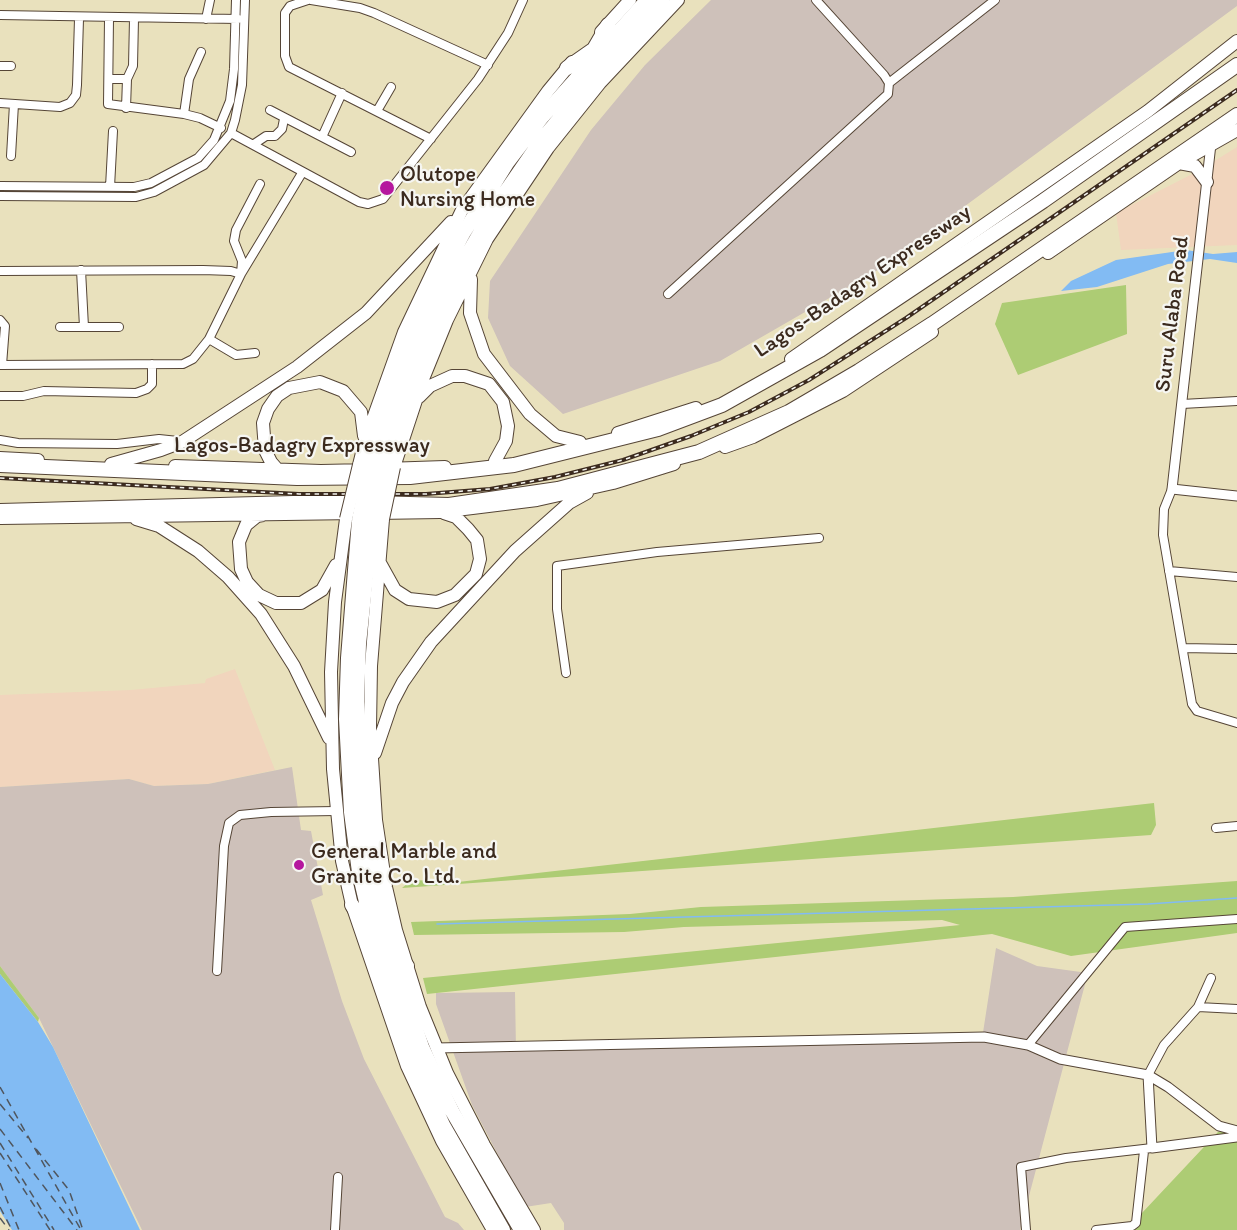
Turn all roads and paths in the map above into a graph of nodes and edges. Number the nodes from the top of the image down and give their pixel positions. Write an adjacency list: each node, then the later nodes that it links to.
1 (210, 0): 16 (street)
2 (236, 0): 17 (street)
3 (245, 0): 18 (street)
4 (309, 0): 23 (street); 33 (street)
5 (523, 0): 23 (street)
6 (630, 0): 19 (main road)
7 (647, 0): 19 (highway)
8 (663, 0): 37 (highway)
9 (678, 0): 37 (main road)
10 (816, 0): 31 (street)
11 (995, 0): 31 (street)
12 (0, 15): 13 (street)
13 (79, 19): 14 (street); 35 (street)
14 (109, 19): 15 (street); 28 (street)
15 (134, 19): 16 (street); 30 (street)
16 (206, 19): 17 (street)
17 (236, 19): 18 (street); 43 (street)
18 (245, 19): 46 (street)
19 (612, 29): 27 (highway); 27 (highway)
20 (1237, 41): 82 (main road, Lagos-Badagry Expressway)
21 (201, 52): 40 (street)
22 (1237, 59): 29 (highway)
23 (488, 65): 48 (street)
24 (1237, 65): 29 (highway, Lagos-Badagry Expressway)
25 (0, 66): 26 (street)
26 (10, 66)
27 (572, 73): 61 (main road); 87 (highway)
28 (109, 78): 30 (street); 36 (street)
29 (1218, 78): 86 (highway, Lagos-Badagry Expressway)
30 (127, 79): 36 (street)
31 (888, 83): 66 (street)
32 (391, 87): 39 (street)
33 (342, 93): 39 (street); 47 (street)
34 (0, 104): 35 (street)
35 (14, 104): 53 (street)
36 (126, 108): 40 (street)
37 (573, 109): 51 (highway); 51 (highway)
38 (270, 110): 42 (street)
39 (377, 111): 48 (street)
40 (184, 114): 43 (street)
41 (1237, 115): 92 (highway)
42 (284, 118): 47 (street); 49 (street)
43 (220, 128): 59 (street)
44 (1237, 130): 50 (main road)
45 (113, 131): 59 (street)
46 (231, 133): 49 (street); 60 (street)
47 (322, 137): 52 (street)
48 (431, 139): 55 (street)
49 (254, 144): 55 (street)
50 (1211, 144): 54 (main road); 56 (street, Suru Alaba Road)
51 (544, 145): 62 (main road); 87 (highway)
52 (351, 152)
53 (11, 156)
54 (1179, 163): 56 (main road); 89 (main road)
55 (302, 173): 65 (street)
56 (1207, 182): 78 (street, Suru Alaba Road)
57 (260, 184): 65 (street)
58 (0, 186): 59 (street)
59 (110, 187)
60 (0, 196)
61 (462, 210): 80 (main road); 81 (main road)
62 (475, 260): 76 (main road); 82 (main road)
63 (81, 270): 64 (street); 65 (street); 69 (street)
64 (0, 271)
65 (242, 274): 71 (street)
66 (668, 294)
67 (0, 320): 74 (street)
68 (60, 327): 69 (street)
69 (84, 327): 70 (street)
70 (119, 327)
71 (209, 339): 72 (street); 73 (street)
72 (255, 353)
73 (152, 364): 74 (street); 75 (street)
74 (1, 365)
75 (0, 396)
76 (416, 400): 84 (main road); 87 (main road)
77 (1237, 401): 78 (street)
78 (1182, 404): 90 (street, Suru Alaba Road)
79 (0, 440): 80 (street)
80 (182, 441): 85 (main road)
81 (365, 441): 87 (main road); 88 (main road)
82 (580, 442): 84 (main road, Lagos-Badagry Expressway)
83 (0, 458): 85 (main road, Lagos-Badagry Expressway)
84 (495, 461): 88 (main road, Lagos-Badagry Expressway)
85 (111, 464): 88 (main road, Lagos-Badagry Expressway)
86 (0, 465)
87 (376, 466): 97 (highway, bridge); 97 (main road, bridge)
88 (279, 470)
89 (613, 483): 93 (main road); 108 (main road)
90 (1172, 489): 91 (street); 101 (street)
91 (1237, 496)
92 (0, 511)
93 (440, 512): 94 (main road); 100 (main road)
94 (270, 513): 95 (main road); 99 (main road)
95 (117, 516): 96 (main road); 107 (main road)
96 (0, 518)
97 (365, 519): 99 (main road); 100 (main road); 112 (highway); 116 (highway)
98 (819, 538): 105 (street)
99 (342, 550): 107 (main road)
100 (379, 557): 108 (main road)
101 (1169, 572): 102 (street); 103 (street)
102 (1237, 577)
103 (1183, 648): 104 (street); 106 (street)
104 (1237, 649)
105 (566, 673)
106 (1237, 723)
107 (332, 744): 109 (main road)
108 (373, 775): 116 (main road)
109 (336, 811): 113 (main road); 118 (street)
110 (1237, 826): 111 (street)
111 (1216, 828)
112 (366, 900): 115 (highway); 116 (highway)
113 (352, 904): 115 (highway); 116 (main road)
114 (1237, 919): 122 (street)
115 (364, 921): 116 (highway)
116 (383, 942): 117 (highway); 117 (main road); 130 (main road); 131 (highway)
117 (401, 967): 123 (main road); 132 (highway)
118 (217, 971)
119 (1211, 978): 120 (street)
120 (1198, 1007): 121 (street); 124 (street)
121 (1237, 1009)
122 (1028, 1045): 123 (street); 124 (street)
123 (436, 1048): 133 (main road)
124 (1148, 1075): 125 (street); 127 (street)
125 (1237, 1131)
126 (1237, 1137): 127 (street)
127 (1148, 1149): 134 (street); 135 (street)
128 (338, 1177): 129 (street)
129 (335, 1230)
130 (493, 1230)
131 (502, 1230)
132 (521, 1230)
133 (534, 1230)
134 (1026, 1230)
135 (1096, 1230)

